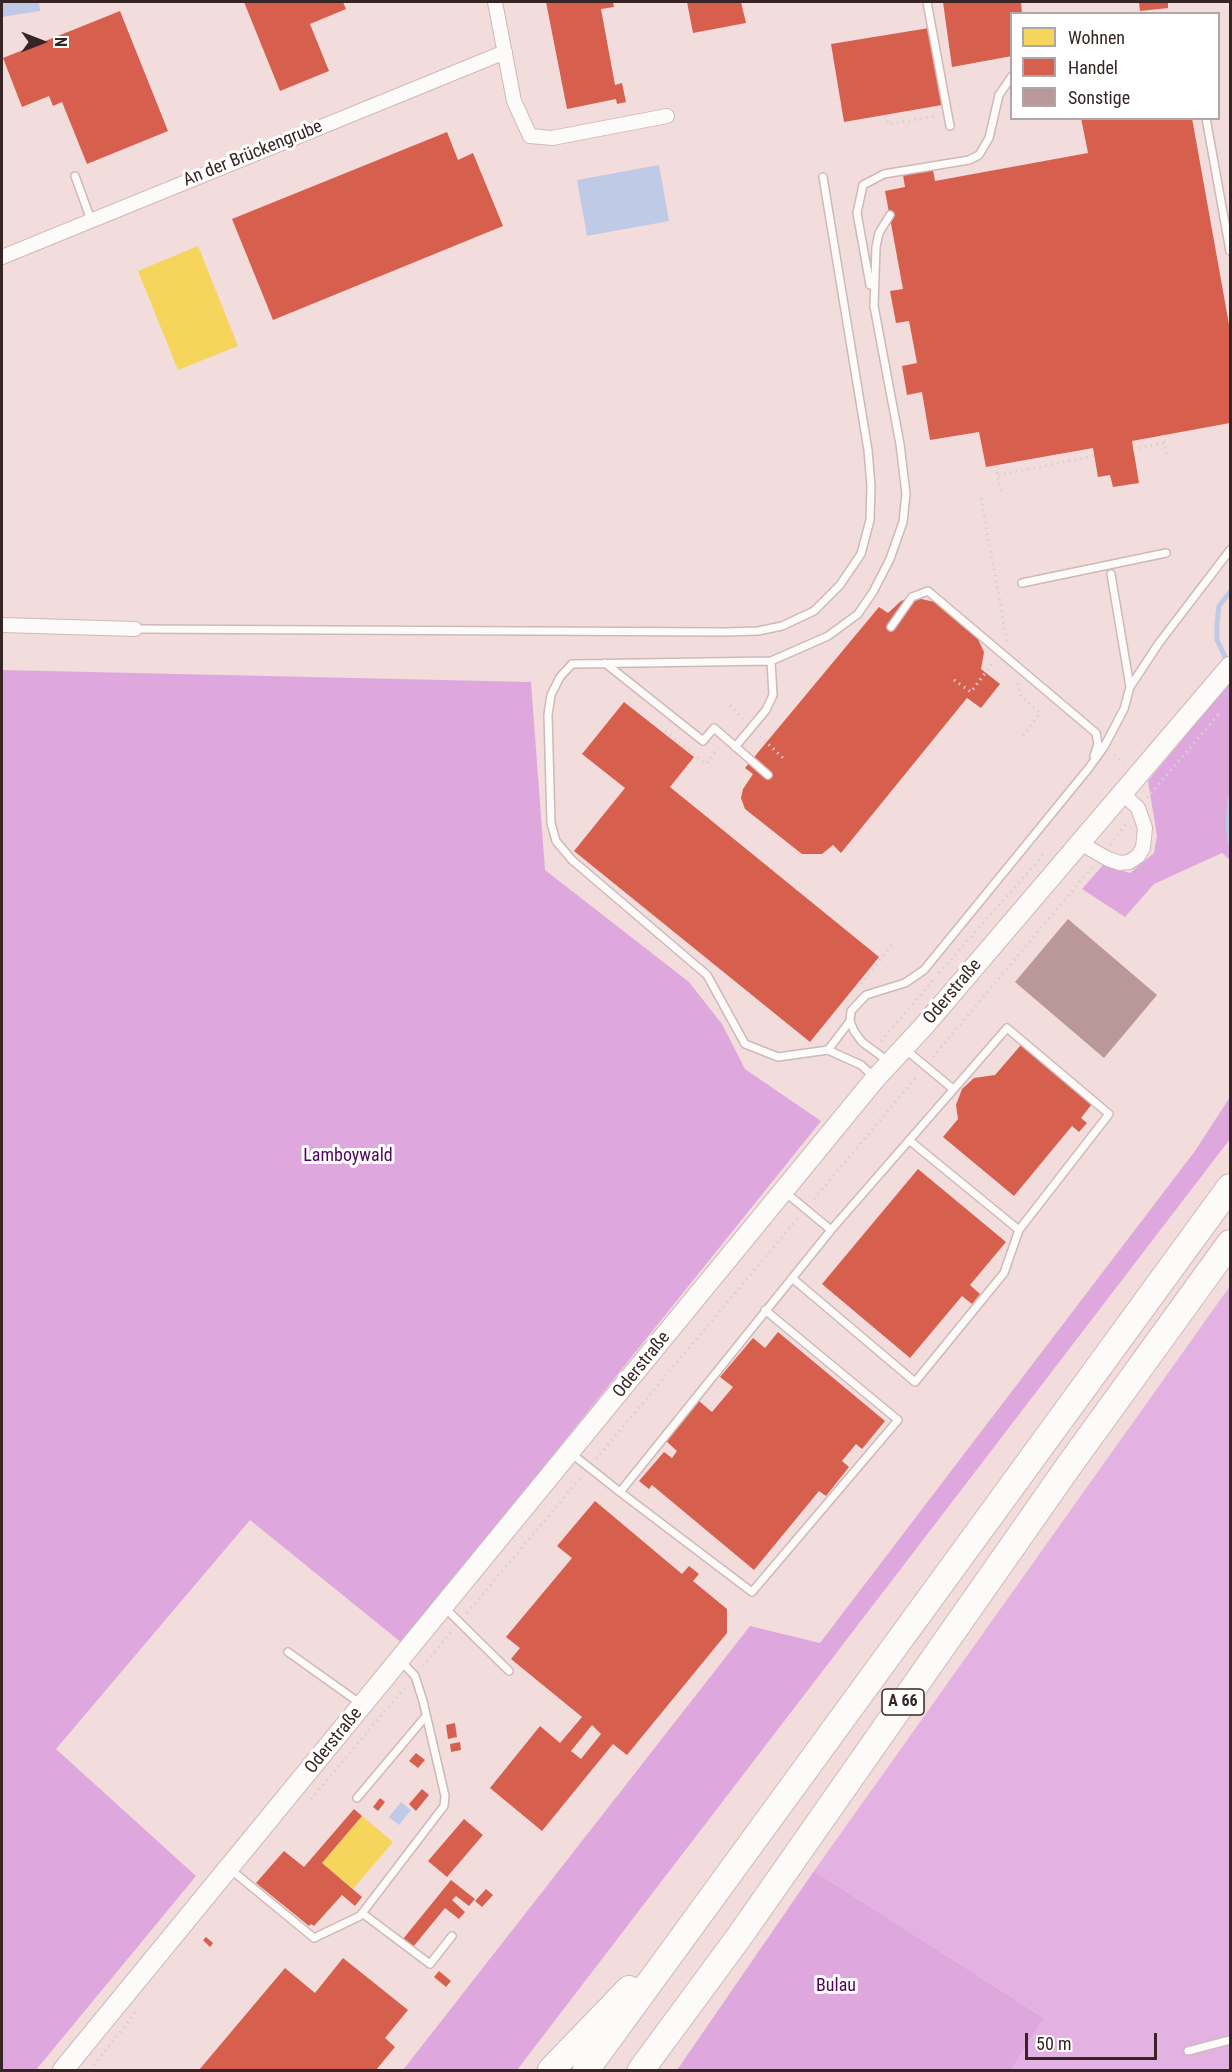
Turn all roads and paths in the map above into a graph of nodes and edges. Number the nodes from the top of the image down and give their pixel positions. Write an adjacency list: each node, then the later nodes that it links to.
1 (495, 2): 3 (street)
2 (927, 2): 5 (lane)
3 (505, 52): 7 (street); 13 (street, An der Brückengrube)
4 (1010, 78): 16 (lane)
5 (949, 114): 6 (path); 9 (lane)
6 (886, 115)
7 (667, 116)
8 (1206, 120): 14 (lane)
9 (950, 126)
10 (75, 176): 13 (lane)
11 (824, 177): 32 (lane)
12 (890, 215): 16 (lane)
13 (91, 220): 15 (street, An der Brückengrube)
14 (1230, 251)
15 (2, 257)
16 (874, 306): 34 (lane)
17 (1163, 435): 18 (path)
18 (1165, 443): 19 (path); 20 (path)
19 (1133, 449)
20 (1167, 455)
21 (1094, 456): 23 (path)
22 (996, 466): 23 (path)
23 (998, 475): 24 (path)
24 (1001, 494)
25 (981, 498): 33 (path)
26 (1230, 550): 38 (lane)
27 (1166, 553): 29 (lane)
28 (1111, 574): 38 (lane)
29 (1022, 583)
30 (2, 626): 32 (street)
31 (891, 627): 33 (lane)
32 (135, 629)
33 (1001, 651): 37 (path); 41 (lane)
34 (771, 661): 35 (lane); 40 (lane)
35 (604, 663): 40 (lane); 51 (lane)
36 (1230, 667): 39 (street, Oderstraße)
37 (954, 680)
38 (1130, 687): 41 (lane)
39 (1206, 697): 43 (street, Oderstraße); 44 (path)
40 (735, 747): 42 (lane)
41 (1088, 769): 48 (lane)
42 (768, 775)
43 (1122, 793): 44 (street); 45 (street, Oderstraße)
44 (1138, 808): 46 (path); 46 (street)
45 (1080, 843): 46 (street); 50 (street, Oderstraße)
46 (1101, 855): 53 (path)
47 (893, 943): 48 (path)
48 (851, 1011): 49 (lane)
49 (850, 1021): 51 (lane); 52 (lane)
50 (903, 1047): 52 (street, Oderstraße); 53 (lane)
51 (828, 1050): 54 (lane)
52 (890, 1063): 54 (street, Oderstraße)
53 (926, 1066): 55 (lane); 59 (path)
54 (875, 1079): 58 (street, Oderstraße)
55 (953, 1089): 56 (lane); 61 (lane)
56 (909, 1140): 60 (lane); 61 (lane)
57 (1230, 1187): 80 (highway, A 66)
58 (785, 1192): 59 (lane); 65 (street, Oderstraße)
59 (805, 1209): 60 (lane); 66 (path)
60 (831, 1230): 63 (lane)
61 (1019, 1230): 63 (lane)
62 (1230, 1243): 82 (highway, A 66)
63 (792, 1278): 64 (lane)
64 (765, 1310): 67 (lane); 67 (lane)
65 (570, 1453): 66 (lane); 68 (street, Oderstraße)
66 (589, 1467): 67 (lane); 69 (path)
67 (620, 1492)
68 (444, 1607): 69 (lane); 71 (street, Oderstraße)
69 (460, 1621): 72 (lane); 73 (path)
70 (288, 1652): 74 (lane)
71 (400, 1660): 73 (lane); 74 (street, Oderstraße)
72 (509, 1671)
73 (415, 1676): 75 (lane); 77 (path)
74 (363, 1706): 78 (street, Oderstraße)
75 (426, 1716): 76 (lane); 79 (lane)
76 (357, 1798)
77 (310, 1800)
78 (230, 1869): 79 (lane); 86 (street, Oderstraße)
79 (362, 1913): 81 (lane)
80 (697, 1917): 88 (highway); 89 (highway, A 66)
81 (452, 1936)
82 (739, 1937): 90 (highway, A 66); 91 (highway)
83 (140, 2007): 87 (path)
84 (1230, 2040): 85 (lane)
85 (1188, 2050)
86 (63, 2070)
87 (90, 2070)
88 (551, 2070)
89 (586, 2070)
90 (641, 2070)
91 (657, 2070)

